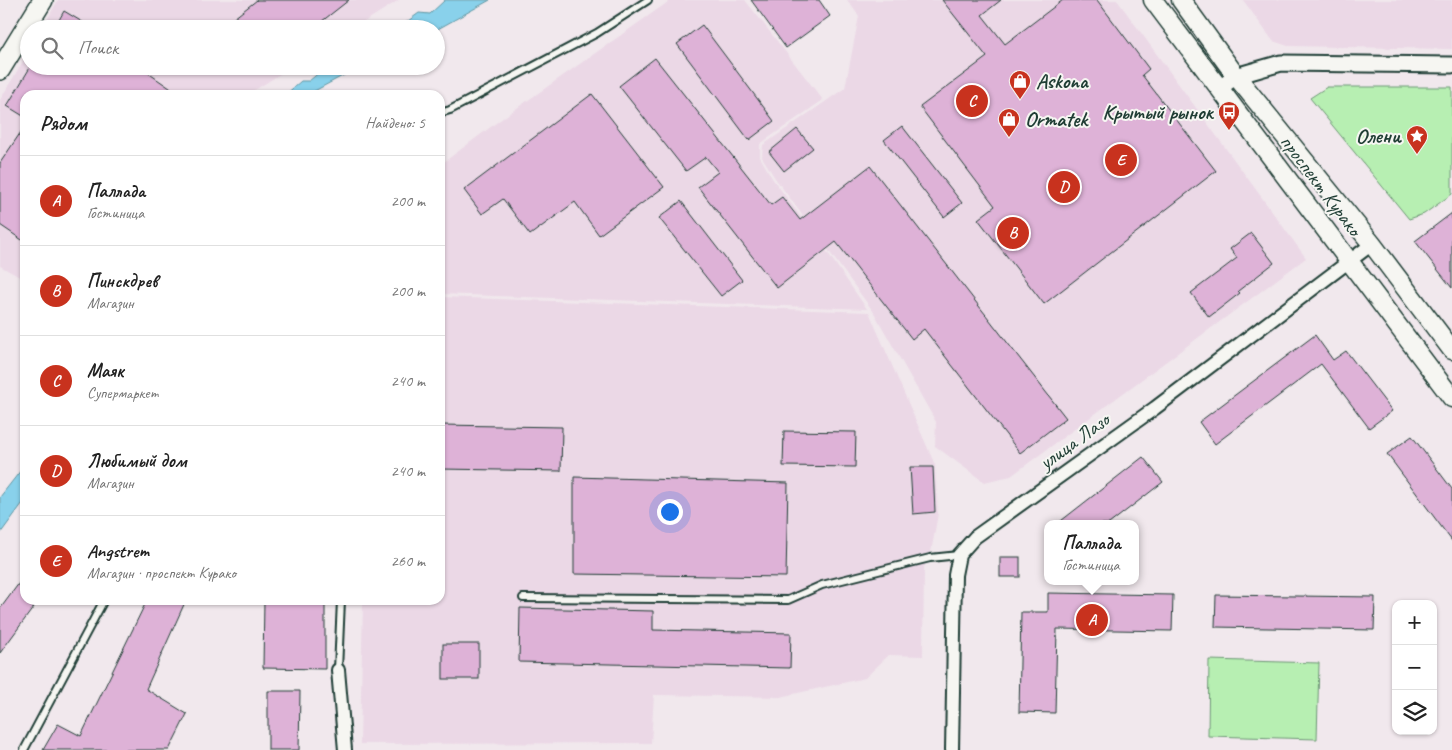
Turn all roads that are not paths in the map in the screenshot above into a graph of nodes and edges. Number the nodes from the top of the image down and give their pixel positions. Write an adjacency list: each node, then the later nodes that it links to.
1 (44, 0): 5 (main road)
2 (648, 0): 11 (lane)
3 (1153, 0): 10 (main road, проспект Курако)
4 (1181, 0): 9 (main road, проспект Курако)
5 (31, 20)
6 (20, 37): 8 (main road)
7 (1452, 65): 9 (street)
8 (1, 66)
9 (1236, 76): 10 (street); 12 (main road, проспект Курако)
10 (1220, 88): 13 (main road, проспект Курако)
11 (445, 112)
12 (1372, 244): 13 (street, улица Лазо); 14 (main road, проспект Курако)
13 (1350, 261): 15 (main road, проспект Курако); 16 (street, улица Лазо)
14 (1452, 350)
15 (1452, 398)
16 (959, 555): 17 (lane); 23 (street)
17 (523, 598)
18 (101, 605): 21 (lane)
19 (340, 605): 20 (lane)
20 (338, 670): 22 (street)
21 (24, 750)
22 (345, 750)
23 (952, 750)

